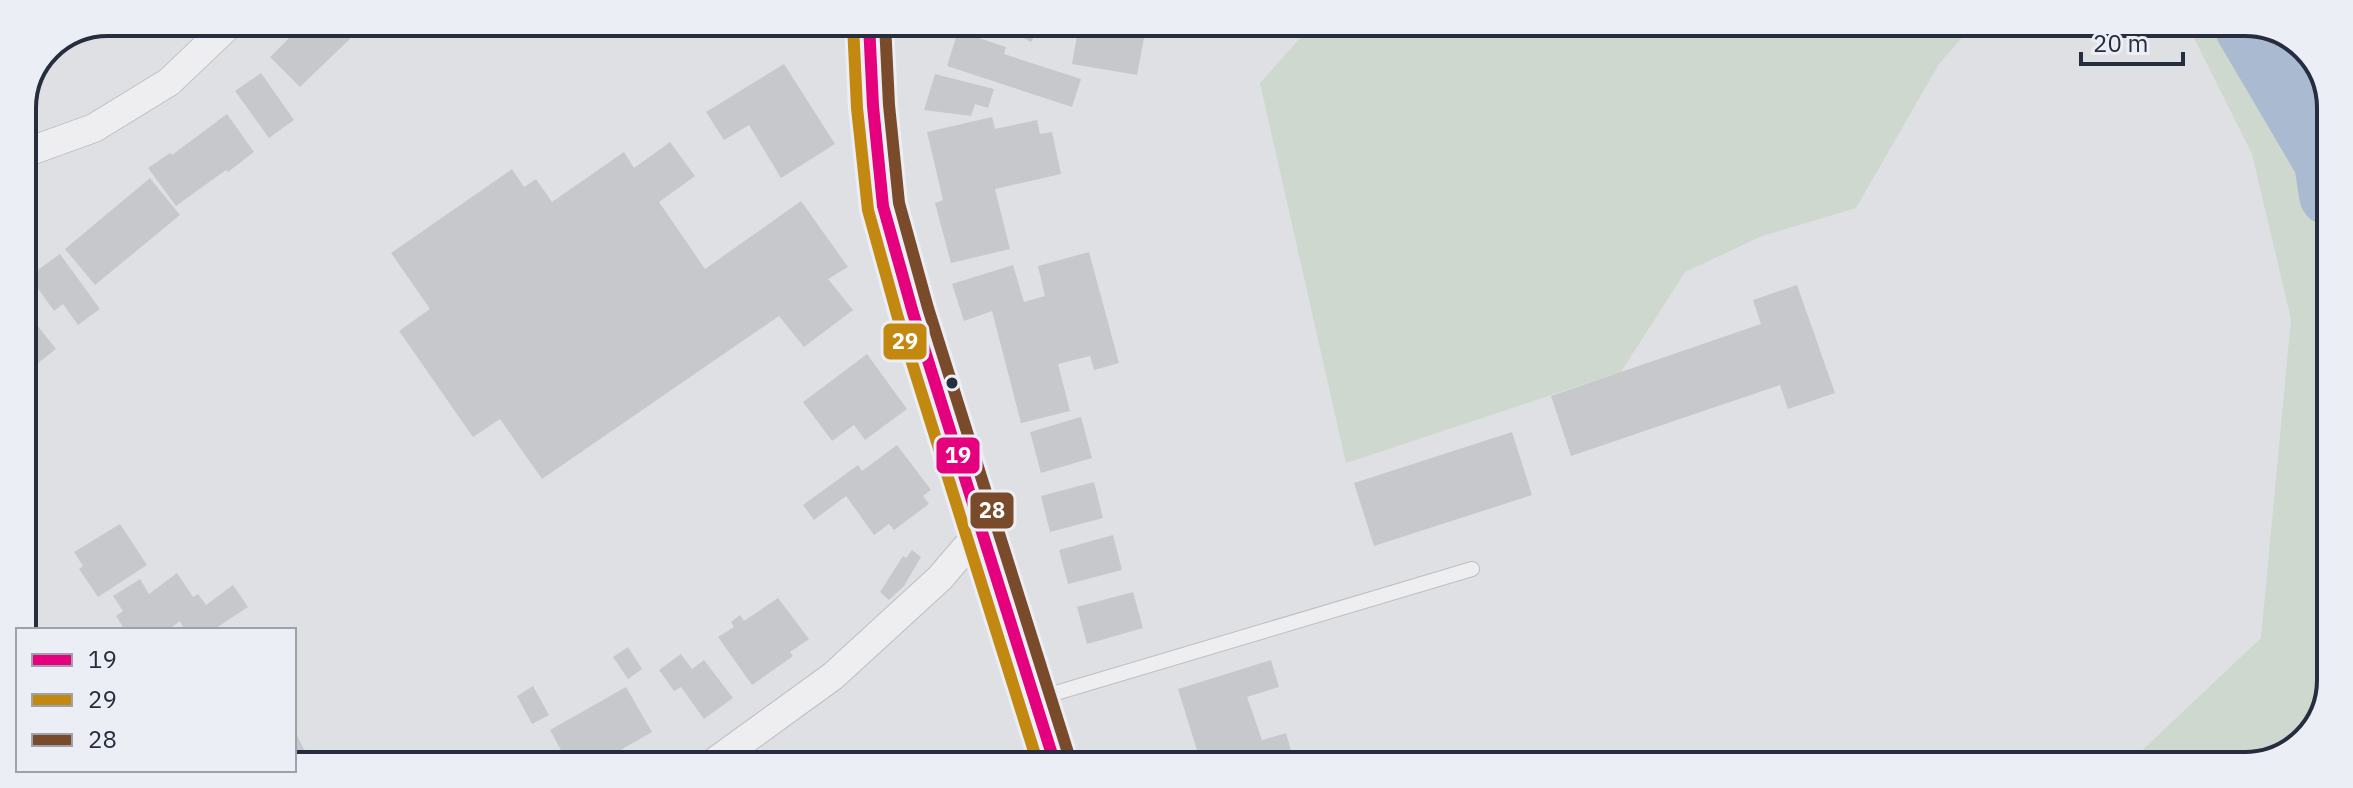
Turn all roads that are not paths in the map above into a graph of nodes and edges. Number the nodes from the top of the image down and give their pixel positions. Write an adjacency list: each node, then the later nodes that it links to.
1 (217, 36): 3 (street)
2 (870, 36): 4 (main road)
3 (36, 151)
4 (981, 530): 6 (main road); 7 (street)
5 (1472, 569): 6 (lane)
6 (1035, 699): 8 (main road)
7 (728, 752)
8 (1051, 752)

